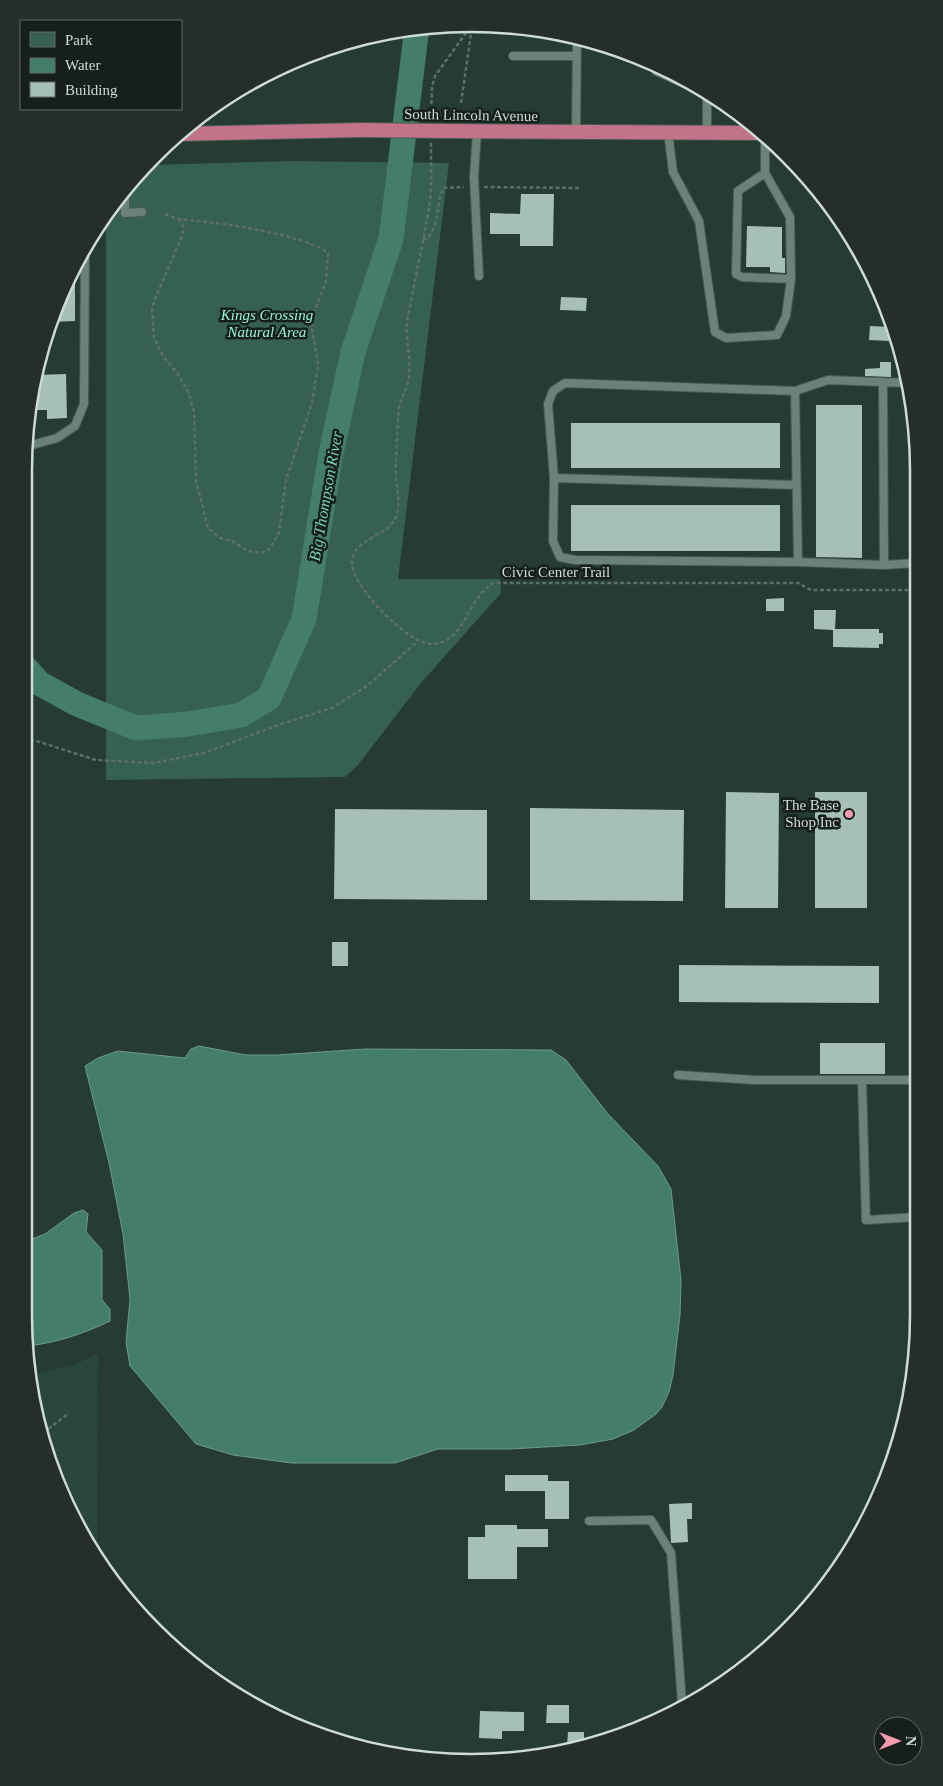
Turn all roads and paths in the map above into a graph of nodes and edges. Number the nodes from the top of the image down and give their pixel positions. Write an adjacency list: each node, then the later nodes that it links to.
1 (467, 32): 8 (path)
2 (469, 32): 7 (path)
3 (577, 45): 5 (lane)
4 (513, 56): 5 (lane)
5 (576, 56): 12 (lane)
6 (707, 101): 11 (lane)
7 (461, 103)
8 (431, 119)
9 (478, 131): 12 (highway, South Lincoln Avenue); 14 (highway, South Lincoln Avenue, bridge); 18 (lane)
10 (668, 132): 11 (highway, South Lincoln Avenue); 12 (highway, South Lincoln Avenue); 27 (lane)
11 (707, 132): 13 (highway, South Lincoln Avenue)
12 (576, 133)
13 (751, 133)
14 (191, 134)
15 (431, 138): 24 (path)
16 (765, 145): 17 (lane)
17 (765, 173): 27 (lane); 27 (lane)
18 (474, 187): 19 (path); 24 (path); 26 (lane)
19 (580, 188)
20 (125, 202): 21 (lane)
21 (142, 212)
22 (165, 214): 23 (path)
23 (179, 219): 23 (path)
24 (422, 239): 38 (path)
25 (85, 264): 31 (lane)
26 (479, 276)
27 (792, 279)
28 (901, 383): 29 (lane)
29 (883, 384): 30 (lane); 36 (lane)
30 (795, 391): 32 (lane); 33 (lane)
31 (33, 445)
32 (554, 478): 33 (lane); 34 (lane)
33 (796, 484): 34 (lane)
34 (798, 562): 36 (lane)
35 (910, 563): 36 (lane)
36 (884, 565)
37 (910, 590): 38 (path, Civic Center Trail)
38 (418, 642): 39 (path)
39 (32, 739)
40 (678, 1076): 42 (lane)
41 (910, 1080): 42 (lane)
42 (862, 1081): 43 (lane)
43 (910, 1217)
44 (70, 1413): 45 (path)
45 (48, 1430)
46 (589, 1521): 47 (lane)
47 (682, 1700)

